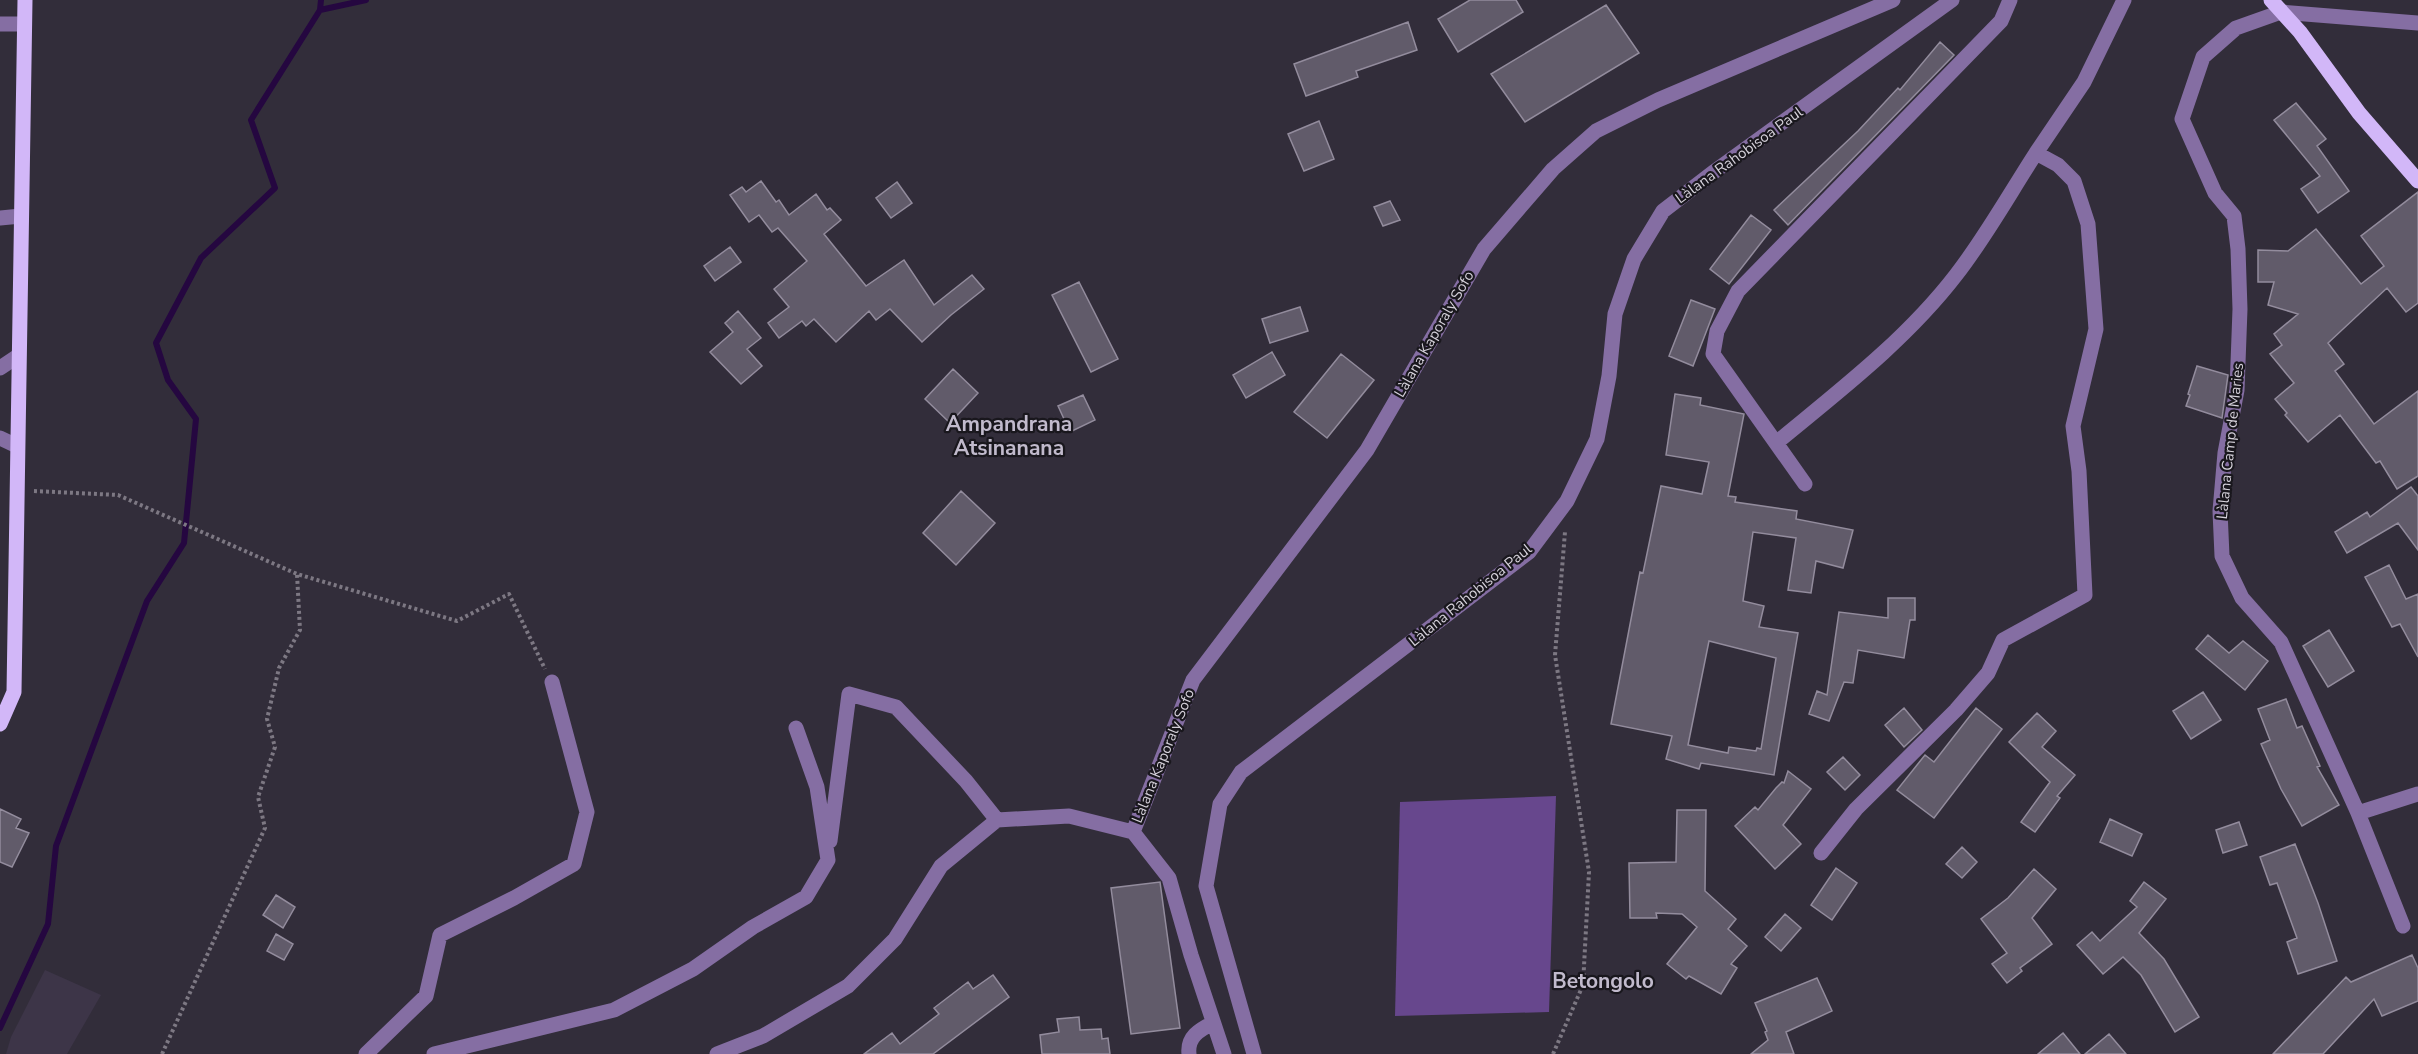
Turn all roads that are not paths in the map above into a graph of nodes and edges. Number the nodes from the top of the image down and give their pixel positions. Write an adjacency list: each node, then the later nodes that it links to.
1 (25, 0): 9 (main road)
2 (1893, 0): 26 (street, Làlana Kaporaly Sofo)
3 (1952, 0): 36 (street, Làlana Rahobisoa Paul)
4 (2010, 0): 17 (street)
5 (2124, 0): 10 (street)
6 (2276, 6): 7 (street); 11 (main road); 24 (street, Làlana Camp de Maries)
7 (2418, 23)
8 (0, 24): 9 (street)
9 (24, 24): 12 (main road)
10 (2036, 153): 17 (street); 27 (street)
11 (2418, 181)
12 (21, 216): 13 (street); 14 (main road)
13 (0, 218)
14 (18, 356): 15 (street); 18 (main road)
15 (0, 368)
16 (0, 438): 18 (street)
17 (1776, 443): 19 (street)
18 (17, 446): 21 (main road)
19 (1805, 484)
20 (552, 682): 31 (street)
21 (0, 724)
22 (796, 728): 28 (street)
23 (2418, 794): 24 (street)
24 (2358, 813): 29 (street, Làlana Camp de Maries)
25 (997, 820): 26 (street); 28 (street); 33 (street)
26 (1133, 832): 30 (street)
27 (1821, 853)
28 (828, 860): 32 (street)
29 (2403, 926)
30 (1213, 1023): 34 (street); 35 (street)
31 (366, 1054)
32 (434, 1054)
33 (717, 1054)
34 (1189, 1054)
35 (1224, 1054)
36 (1254, 1054)

